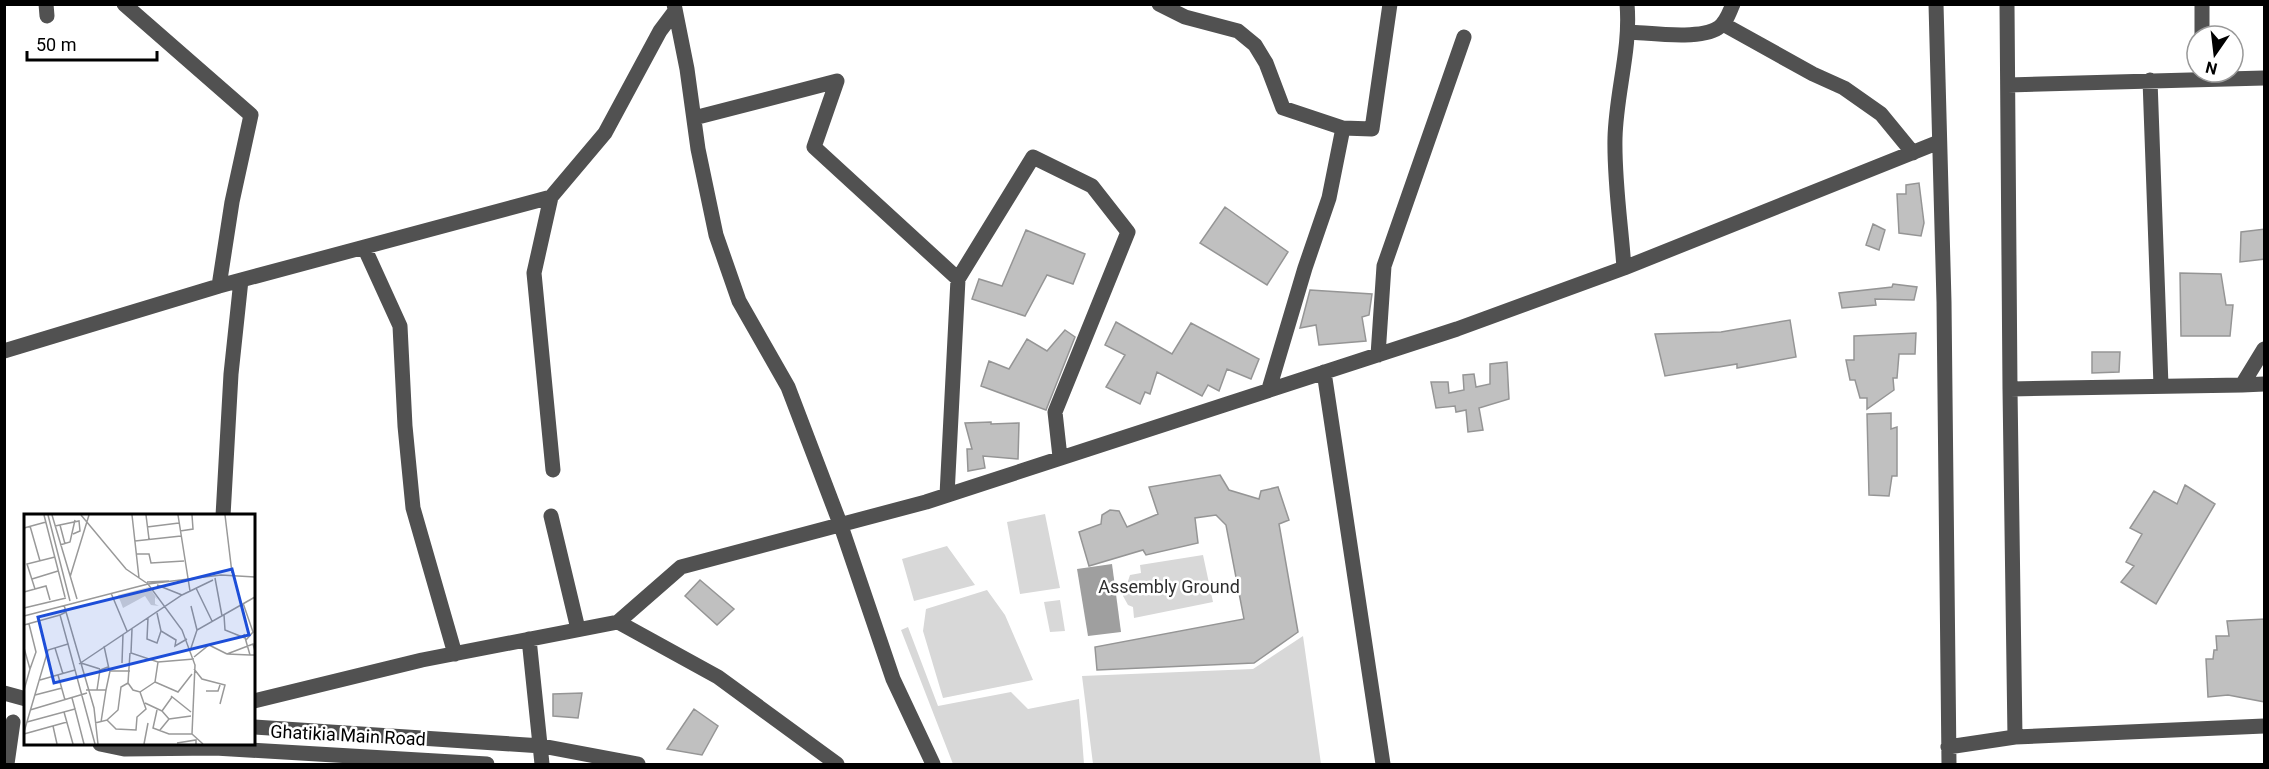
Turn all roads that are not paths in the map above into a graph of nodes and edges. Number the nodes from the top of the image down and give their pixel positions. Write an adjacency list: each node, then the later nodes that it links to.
1 (124, 4): 28 (street)
2 (1159, 4): 20 (street)
3 (1390, 4): 20 (street)
4 (1627, 4): 12 (street)
5 (1733, 4): 10 (street)
6 (1936, 4): 21 (street)
7 (2007, 4): 18 (street)
8 (2202, 4): 11 (street)
9 (675, 8): 19 (street); 23 (street)
10 (1723, 24): 12 (street); 22 (street)
11 (2202, 24)
12 (1629, 32): 25 (street)
13 (1464, 37): 31 (street)
14 (2185, 77): 17 (street)
15 (2245, 77): 16 (street)
16 (2265, 78)
17 (2150, 80): 18 (street); 35 (street)
18 (2008, 86): 37 (street)
19 (694, 118): 26 (street); 43 (street)
20 (1343, 128): 36 (street)
21 (1939, 142): 22 (street); 57 (street)
22 (1913, 153): 25 (street)
23 (551, 197): 24 (street); 39 (street)
24 (364, 247): 27 (street); 47 (street)
25 (1624, 268): 31 (street)
26 (958, 279): 38 (street); 40 (street)
27 (241, 280): 28 (street); 41 (street)
28 (219, 286): 30 (street)
29 (2265, 349): 34 (street)
30 (4, 351)
31 (1378, 355): 32 (street)
32 (1324, 372): 36 (street); 64 (street)
33 (2265, 384): 34 (street)
34 (2242, 385): 35 (street)
35 (2161, 386): 37 (street)
36 (1269, 389): 38 (street)
37 (2010, 389): 54 (street)
38 (1060, 457): 40 (street)
39 (553, 470)
40 (947, 495): 43 (street)
41 (223, 514)
42 (552, 516): 45 (street)
43 (841, 526): 44 (street); 63 (street)
44 (618, 622): 45 (street); 62 (street)
45 (578, 629): 46 (street)
46 (529, 639): 47 (street); 56 (street)
47 (455, 654): 50 (street)
48 (4, 693): 49 (street)
49 (24, 698)
50 (255, 701)
51 (14, 722): 58 (street)
52 (2265, 726): 54 (street)
53 (255, 727): 56 (street, Ghatikia Main Road)
54 (2015, 737): 57 (street)
55 (105, 745): 59 (street, Ghatikia Main Road)
56 (542, 746): 60 (street); 61 (street, Ghatikia Main Road)
57 (1948, 747): 65 (street)
58 (7, 765)
59 (487, 765)
60 (542, 765)
61 (638, 765)
62 (837, 765)
63 (933, 765)
64 (1383, 765)
65 (1949, 765)

